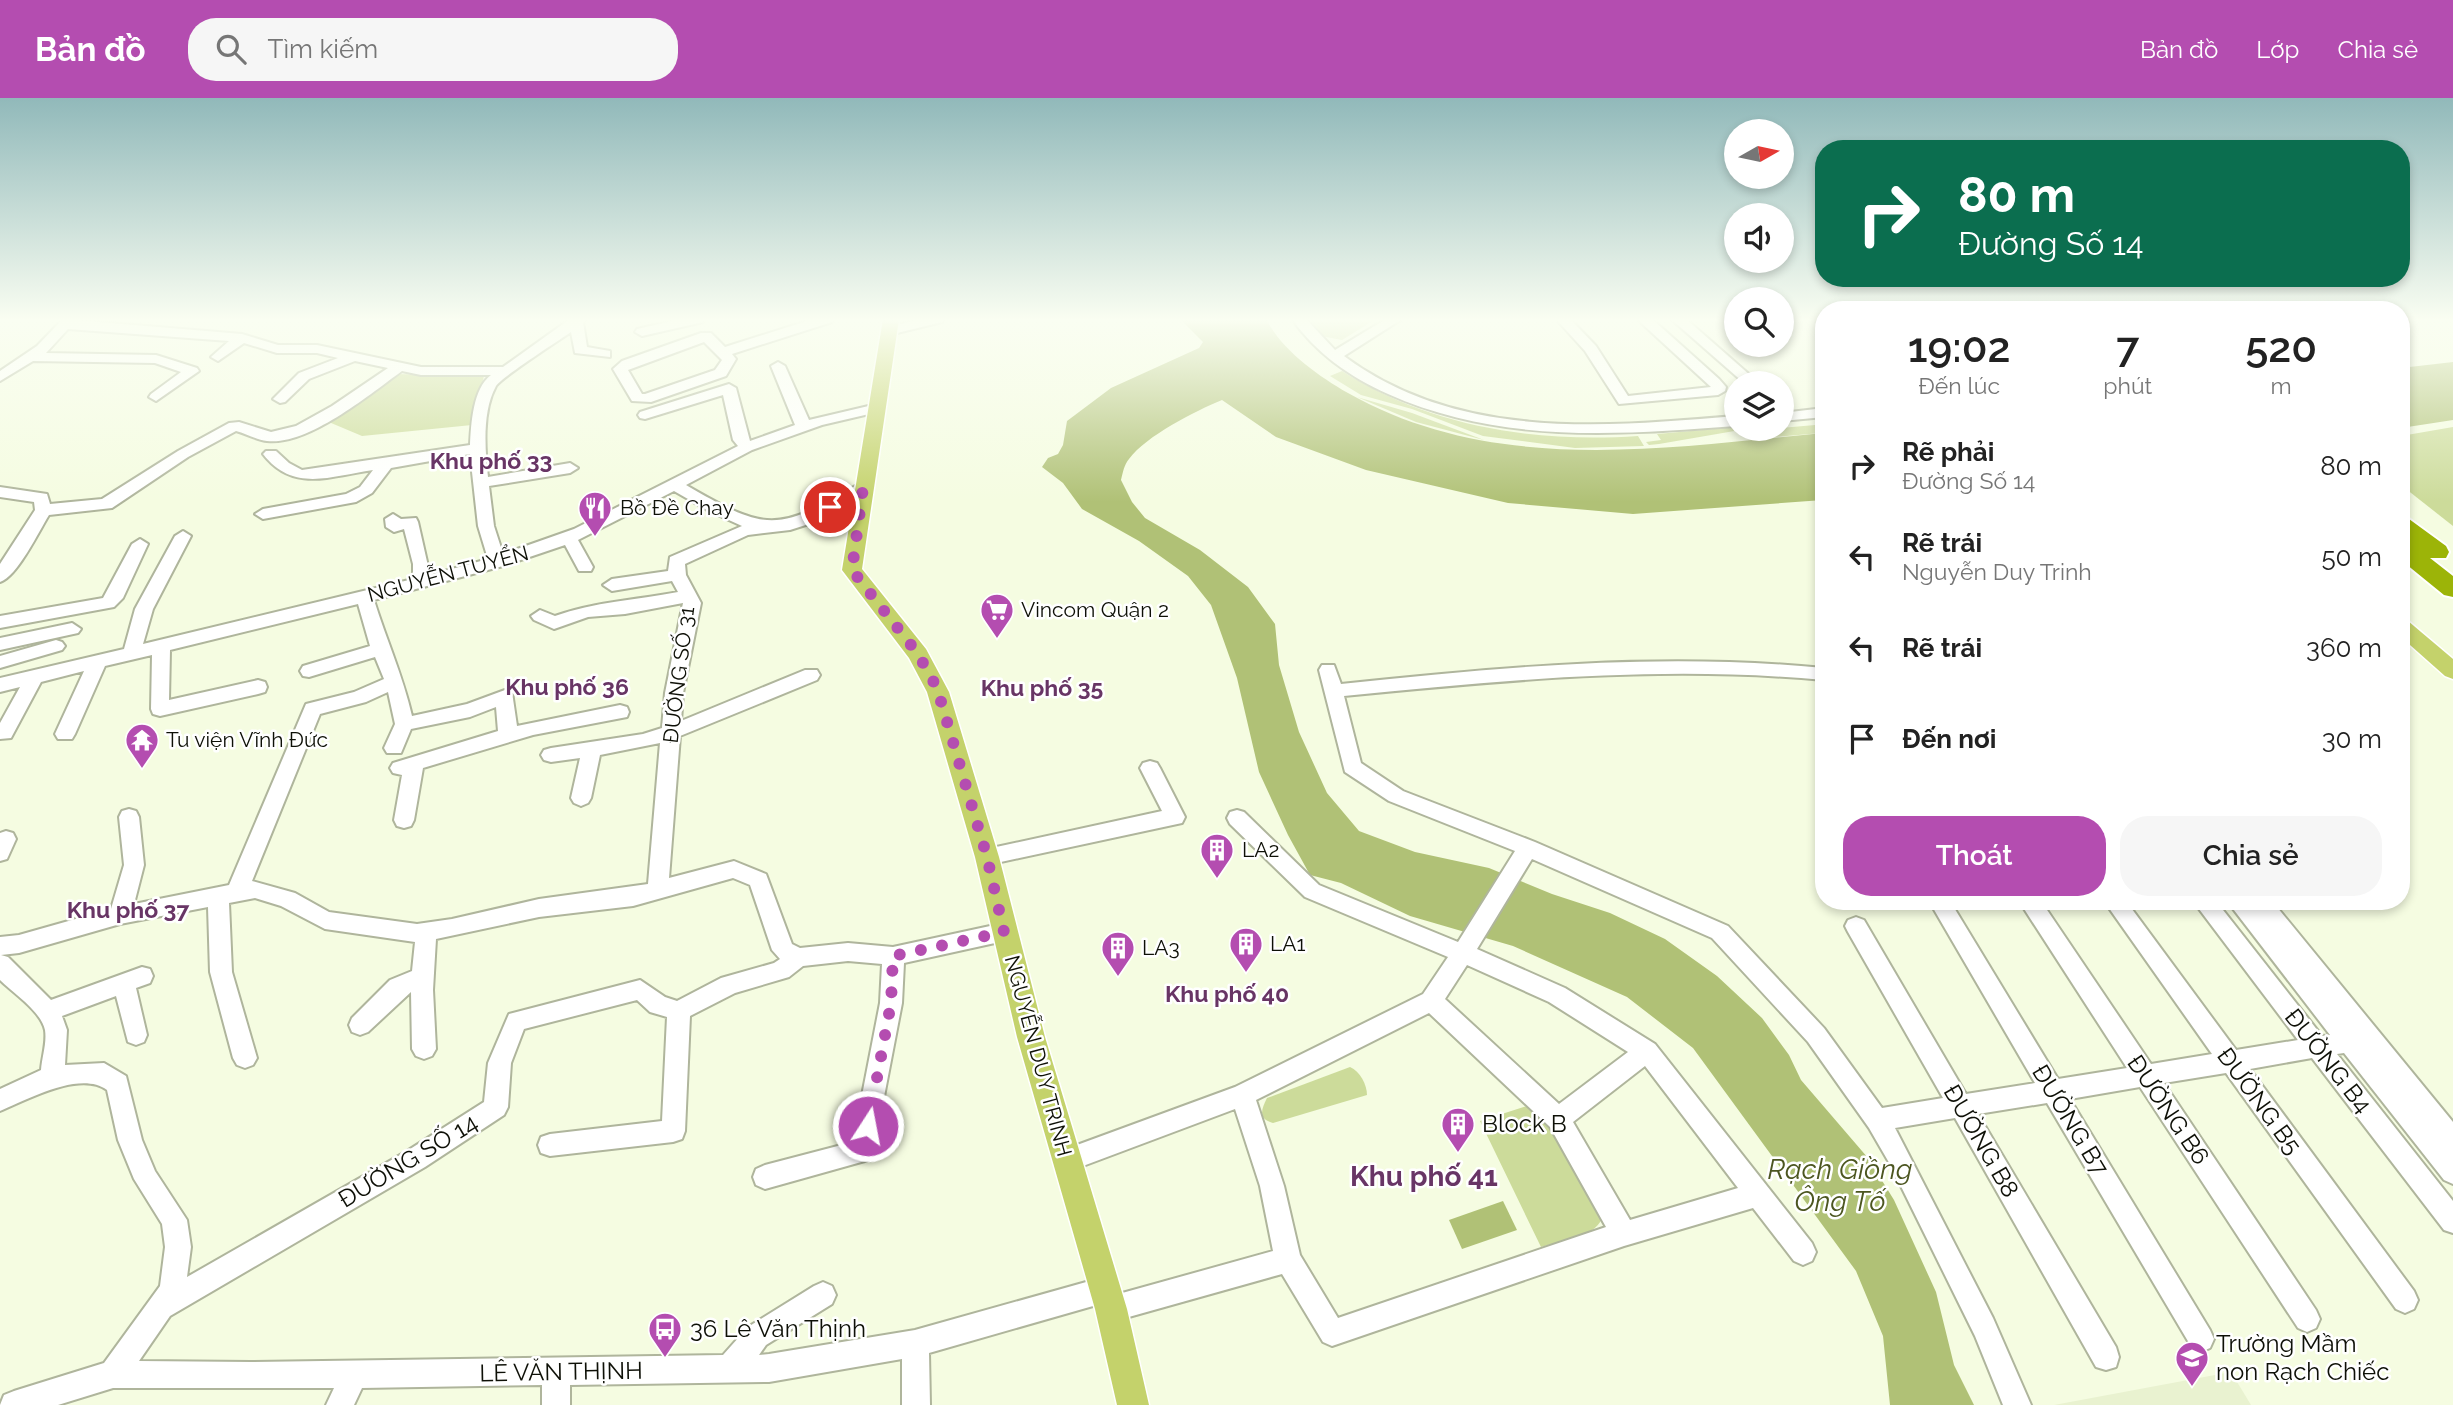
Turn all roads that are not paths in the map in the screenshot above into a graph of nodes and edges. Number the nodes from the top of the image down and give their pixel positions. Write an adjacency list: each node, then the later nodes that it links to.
1 (179, 380): 12 (street)
2 (300, 380): 13 (street)
3 (380, 380): 29 (street)
4 (493, 380): 21 (street)
5 (626, 380): 6 (street)
6 (702, 380)
7 (784, 380): 19 (street)
8 (881, 380): 14 (main road, NGUYỄN DUY TRINH)
9 (1372, 380): 18 (street)
10 (1611, 380): 11 (street)
11 (1712, 380)
12 (156, 397)
13 (280, 399)
14 (877, 408): 19 (street, NGUYỄN TUYỂN); 27 (main road, NGUYỄN DUY TRINH)
15 (1815, 412): 16 (street)
16 (1794, 413)
17 (645, 415): 20 (street)
18 (1724, 422)
19 (804, 426): 20 (street, NGUYỄN TUYỂN)
20 (747, 447): 26 (street, NGUYỄN TUYỂN)
21 (477, 448): 23 (street); 25 (street)
22 (271, 454): 23 (street)
23 (386, 464): 30 (street)
24 (570, 468): 25 (street)
25 (480, 483): 38 (street)
26 (674, 484): 32 (street); 35 (street, NGUYỄN TUYỂN)
27 (863, 488): 32 (street); 85 (main road, NGUYỄN DUY TRINH)
28 (0, 492): 29 (street)
29 (43, 510): 42 (street)
30 (263, 514)
31 (393, 519): 43 (street)
32 (769, 527): 41 (street, ĐƯỜNG SỐ 31)
33 (2410, 531): 39 (highway)
34 (183, 536): 56 (street)
35 (569, 538): 38 (street, NGUYỄN TUYỂN); 40 (street)
36 (140, 544): 49 (street)
37 (2410, 554): 45 (highway)
38 (497, 562): 43 (street, NGUYỄN TUYỂN)
39 (2453, 564)
40 (585, 567)
41 (677, 575): 44 (street); 46 (street, ĐƯỜNG SỐ 31)
42 (0, 576)
43 (422, 583): 47 (street, NGUYỄN TUYỂN)
44 (612, 585)
45 (2453, 589)
46 (688, 596): 48 (street); 72 (street, ĐƯỜNG SỐ 31)
47 (364, 597): 54 (street, NGUYỄN TUYỂN); 55 (street)
48 (540, 616)
49 (0, 622)
50 (72, 629): 52 (street)
51 (2410, 634): 61 (main road)
52 (0, 644)
53 (56, 646): 57 (street)
54 (161, 647): 56 (street, NGUYỄN TUYỂN); 67 (street)
55 (380, 649): 60 (street); 65 (street)
56 (131, 654): 58 (street, NGUYỄN TUYỂN)
57 (0, 662)
58 (97, 663): 64 (street, NGUYỄN TUYỂN); 74 (street)
59 (1328, 670): 68 (street)
60 (309, 671)
61 (2453, 671)
62 (1815, 673): 68 (street)
63 (811, 675): 72 (street)
64 (34, 677): 66 (street, NGUYỄN TUYỂN); 73 (street)
65 (395, 682): 71 (street); 87 (street)
66 (0, 685)
67 (258, 687)
68 (1333, 691): 84 (street)
69 (620, 712): 70 (street)
70 (590, 717): 75 (street); 77 (street)
71 (404, 724): 75 (street); 76 (street)
72 (670, 731): 77 (street); 86 (street, ĐƯỜNG SỐ 31)
73 (4, 733)
74 (65, 734)
75 (508, 735): 83 (street)
76 (394, 748)
77 (587, 749): 78 (street); 80 (street)
78 (551, 755)
79 (1150, 768): 85 (street)
80 (581, 798)
81 (129, 817): 94 (street)
82 (1237, 818): 99 (street)
83 (404, 820)
84 (1528, 848): 99 (street); 122 (street)
85 (987, 857): 97 (main road, NGUYỄN DUY TRINH)
86 (658, 890): 96 (street); 101 (street)
87 (228, 893): 94 (street); 96 (street); 113 (street)
88 (1944, 910): 117 (street, ĐƯỜNG B7)
89 (2035, 910): 116 (street, ĐƯỜNG B6)
90 (2121, 910): 114 (street, ĐƯỜNG B5)
91 (2210, 910): 110 (street, ĐƯỜNG B4)
92 (2244, 910): 109 (street)
93 (2266, 910): 123 (street)
94 (120, 915): 98 (street)
95 (1856, 926): 120 (street, ĐƯỜNG B8)
96 (426, 932): 103 (street)
97 (1004, 932): 100 (street); 125 (main road, NGUYỄN DUY TRINH)
98 (0, 947)
99 (1464, 953): 104 (street); 112 (street)
100 (893, 956): 101 (street); 127 (street)
101 (798, 957): 105 (street)
102 (0, 964): 106 (street)
103 (423, 977): 107 (street); 111 (street)
104 (1431, 1001): 118 (street); 121 (street)
105 (679, 1011): 124 (street); 136 (street, ĐƯỜNG SỐ 14)
106 (46, 1012): 108 (street); 115 (street)
107 (360, 1025)
108 (136, 1035)
109 (2350, 1042): 110 (street); 126 (street)
110 (2317, 1048): 114 (street); 129 (street, ĐƯỜNG B4)
111 (424, 1049)
112 (1647, 1051): 121 (street); 128 (street)
113 (245, 1058)
114 (2231, 1062): 116 (street); 135 (street, ĐƯỜNG B5)
115 (53, 1076): 119 (street); 136 (street)
116 (2145, 1076): 117 (street); 137 (street, ĐƯỜNG B6)
117 (2052, 1091): 120 (street); 138 (street, ĐƯỜNG B7)
118 (1243, 1095): 125 (street); 132 (street)
119 (0, 1100)
120 (1961, 1106): 122 (street); 140 (street, ĐƯỜNG B8)
121 (1558, 1119): 130 (street)
122 (1877, 1120): 150 (street)
123 (2453, 1140)
124 (550, 1145)
125 (1067, 1160): 134 (main road, NGUYỄN DUY TRINH)
126 (2453, 1172)
127 (765, 1177)
128 (1760, 1194): 130 (street); 131 (street)
129 (2453, 1222)
130 (1625, 1234): 132 (street)
131 (1803, 1252)
132 (1287, 1260): 134 (street, LÊ VĂN THỊNH)
133 (823, 1295): 141 (street)
134 (1107, 1299): 139 (street, LÊ VĂN THỊNH); 149 (main road, NGUYỄN DUY TRINH)
135 (2405, 1300)
136 (162, 1306): 143 (street)
137 (2306, 1319)
138 (2200, 1339)
139 (915, 1343): 141 (street, LÊ VĂN THỊNH); 148 (street)
140 (2106, 1357)
141 (729, 1369): 142 (street, LÊ VĂN THỊNH)
142 (556, 1372): 144 (street, LÊ VĂN THỊNH); 147 (street)
143 (113, 1374): 144 (street, LÊ VĂN THỊNH); 145 (street, LÊ VĂN THỊNH)
144 (354, 1375): 146 (street)
145 (14, 1405)
146 (340, 1405)
147 (556, 1405)
148 (916, 1405)
149 (1133, 1405)
150 (2017, 1405)

